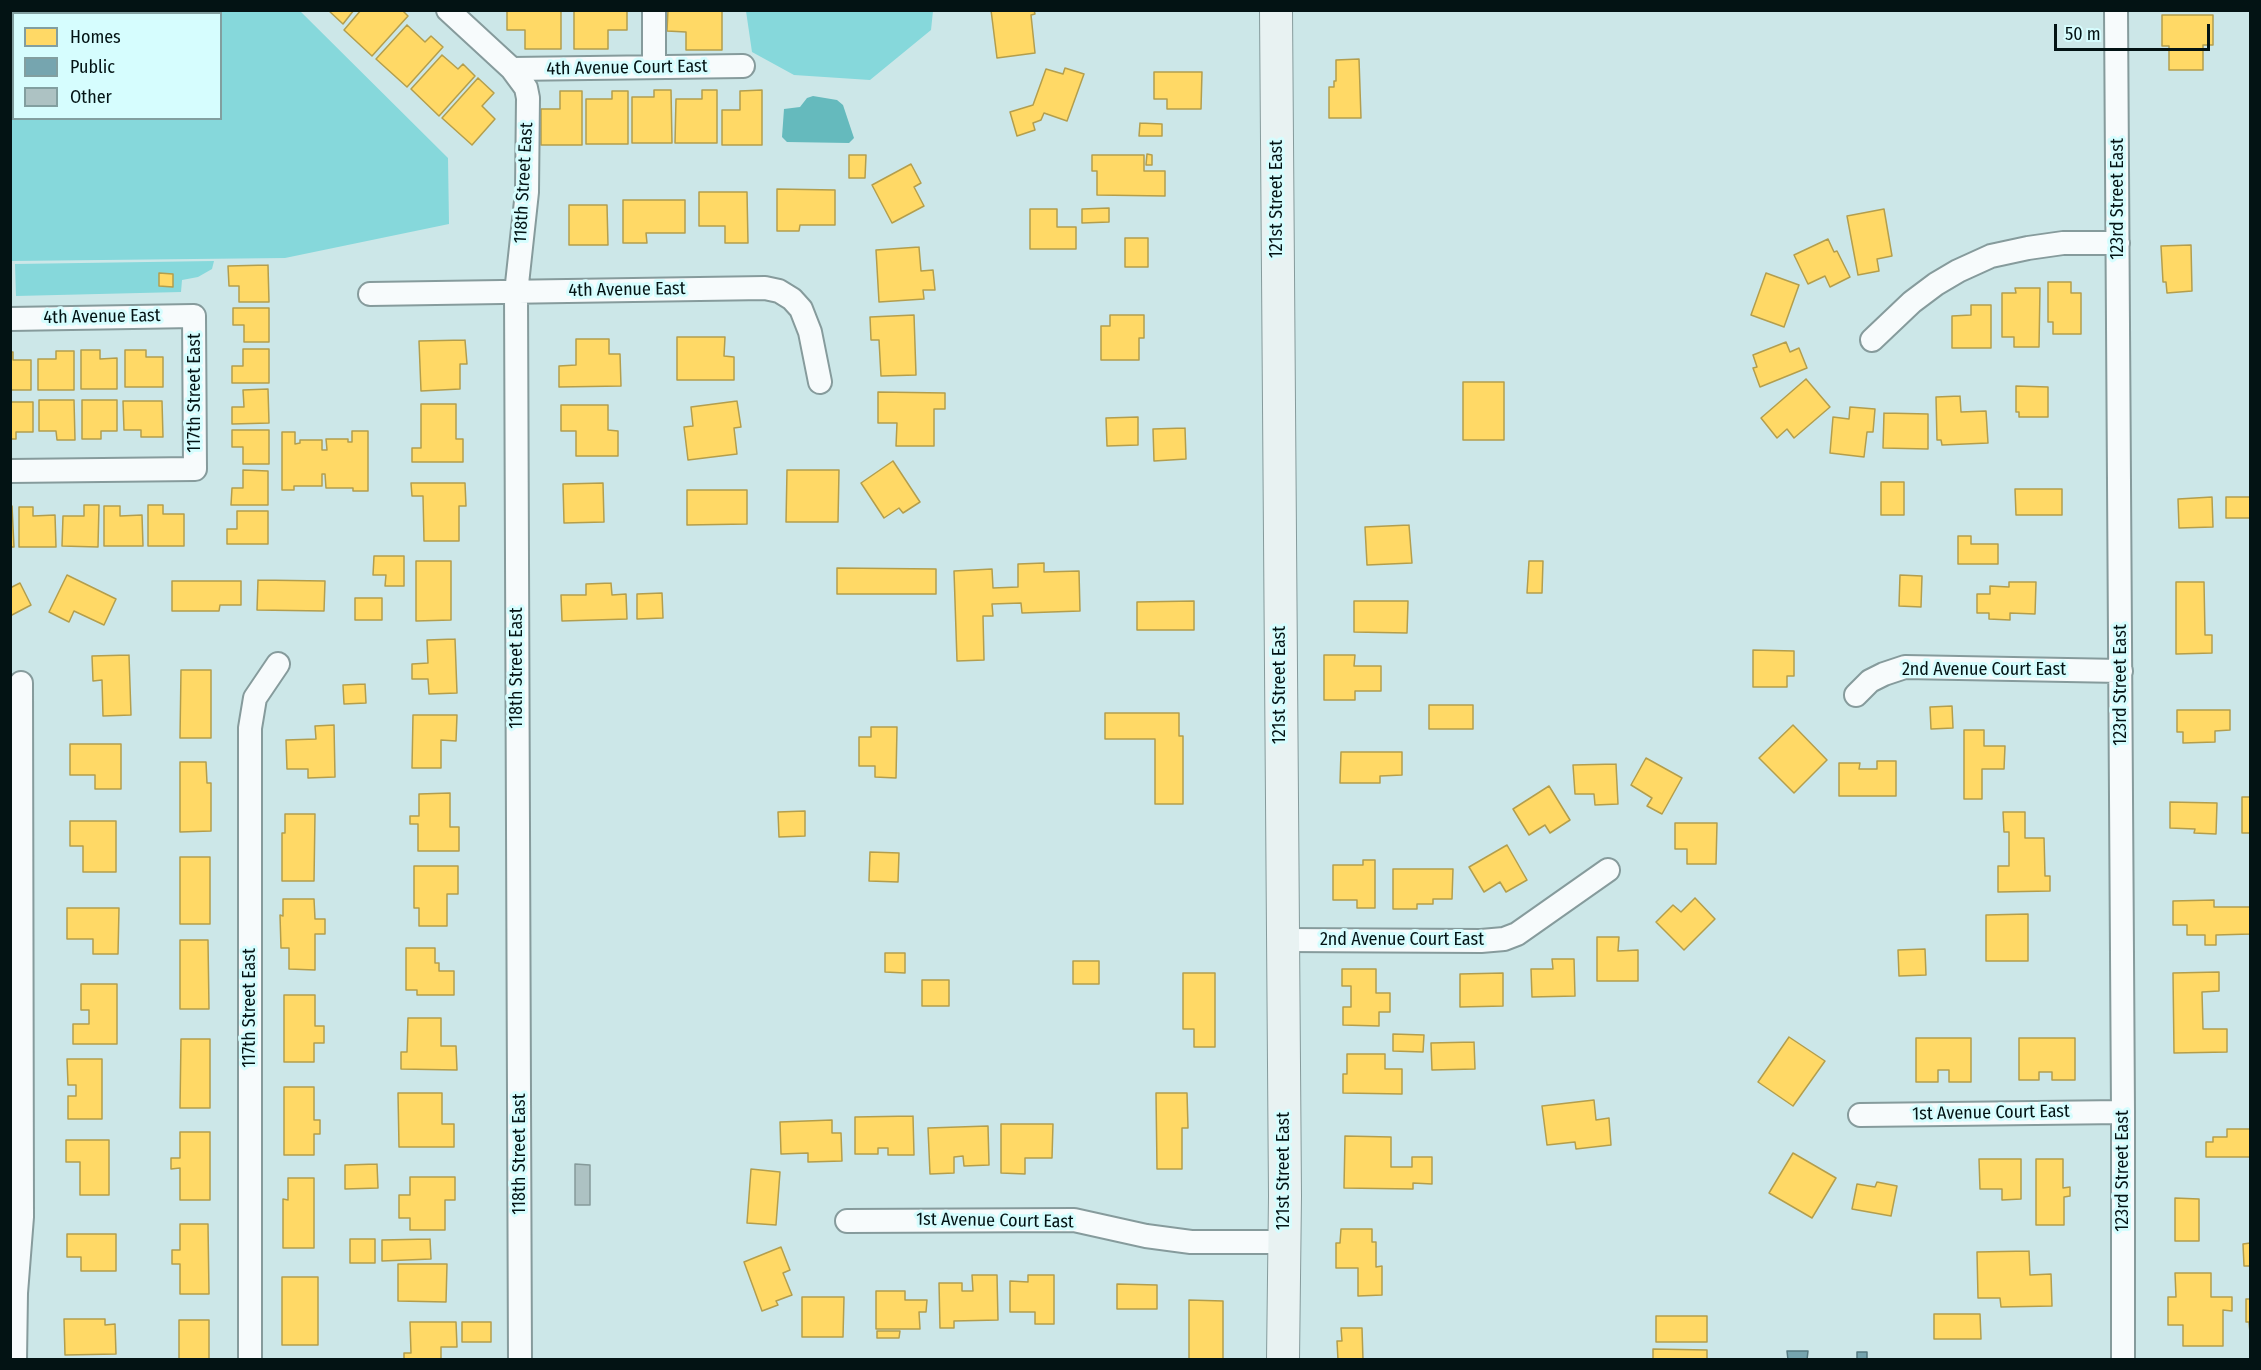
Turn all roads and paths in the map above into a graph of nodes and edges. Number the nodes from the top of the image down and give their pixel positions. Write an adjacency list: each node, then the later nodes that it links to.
1 (448, 10): 7 (street, 118th Street East)
2 (654, 10): 6 (street)
3 (1276, 10): 21 (street, 121st Street East)
4 (2116, 10): 8 (street, 123rd Street East)
5 (743, 66): 6 (street, 4th Avenue Court East)
6 (654, 67): 7 (street, 4th Avenue Court East)
7 (512, 69): 9 (street, 118th Street East)
8 (2118, 243): 13 (street); 17 (street, 123rd Street East)
9 (516, 293): 10 (street, 4th Avenue East); 14 (street, 4th Avenue East); 28 (street, 118th Street East)
10 (370, 294)
11 (194, 316): 12 (street, 4th Avenue East); 15 (street, 117th Street East)
12 (10, 319)
13 (1872, 340)
14 (820, 382)
15 (10, 471)
16 (278, 664): 27 (street, 117th Street East)
17 (2121, 671): 19 (street, 2nd Avenue Court East); 22 (street, 123rd Street East)
18 (21, 683): 26 (street)
19 (1856, 695)
20 (1608, 870): 21 (street, 2nd Avenue Court East)
21 (1283, 940): 25 (street, 121st Street East)
22 (2123, 1112): 23 (street, 1st Avenue Court East); 30 (street, 123rd Street East)
23 (1860, 1115)
24 (847, 1221): 25 (street, 1st Avenue Court East)
25 (1285, 1242): 29 (street, 121st Street East)
26 (15, 1359)
27 (250, 1359)
28 (520, 1359)
29 (1283, 1359)
30 (2123, 1359)

